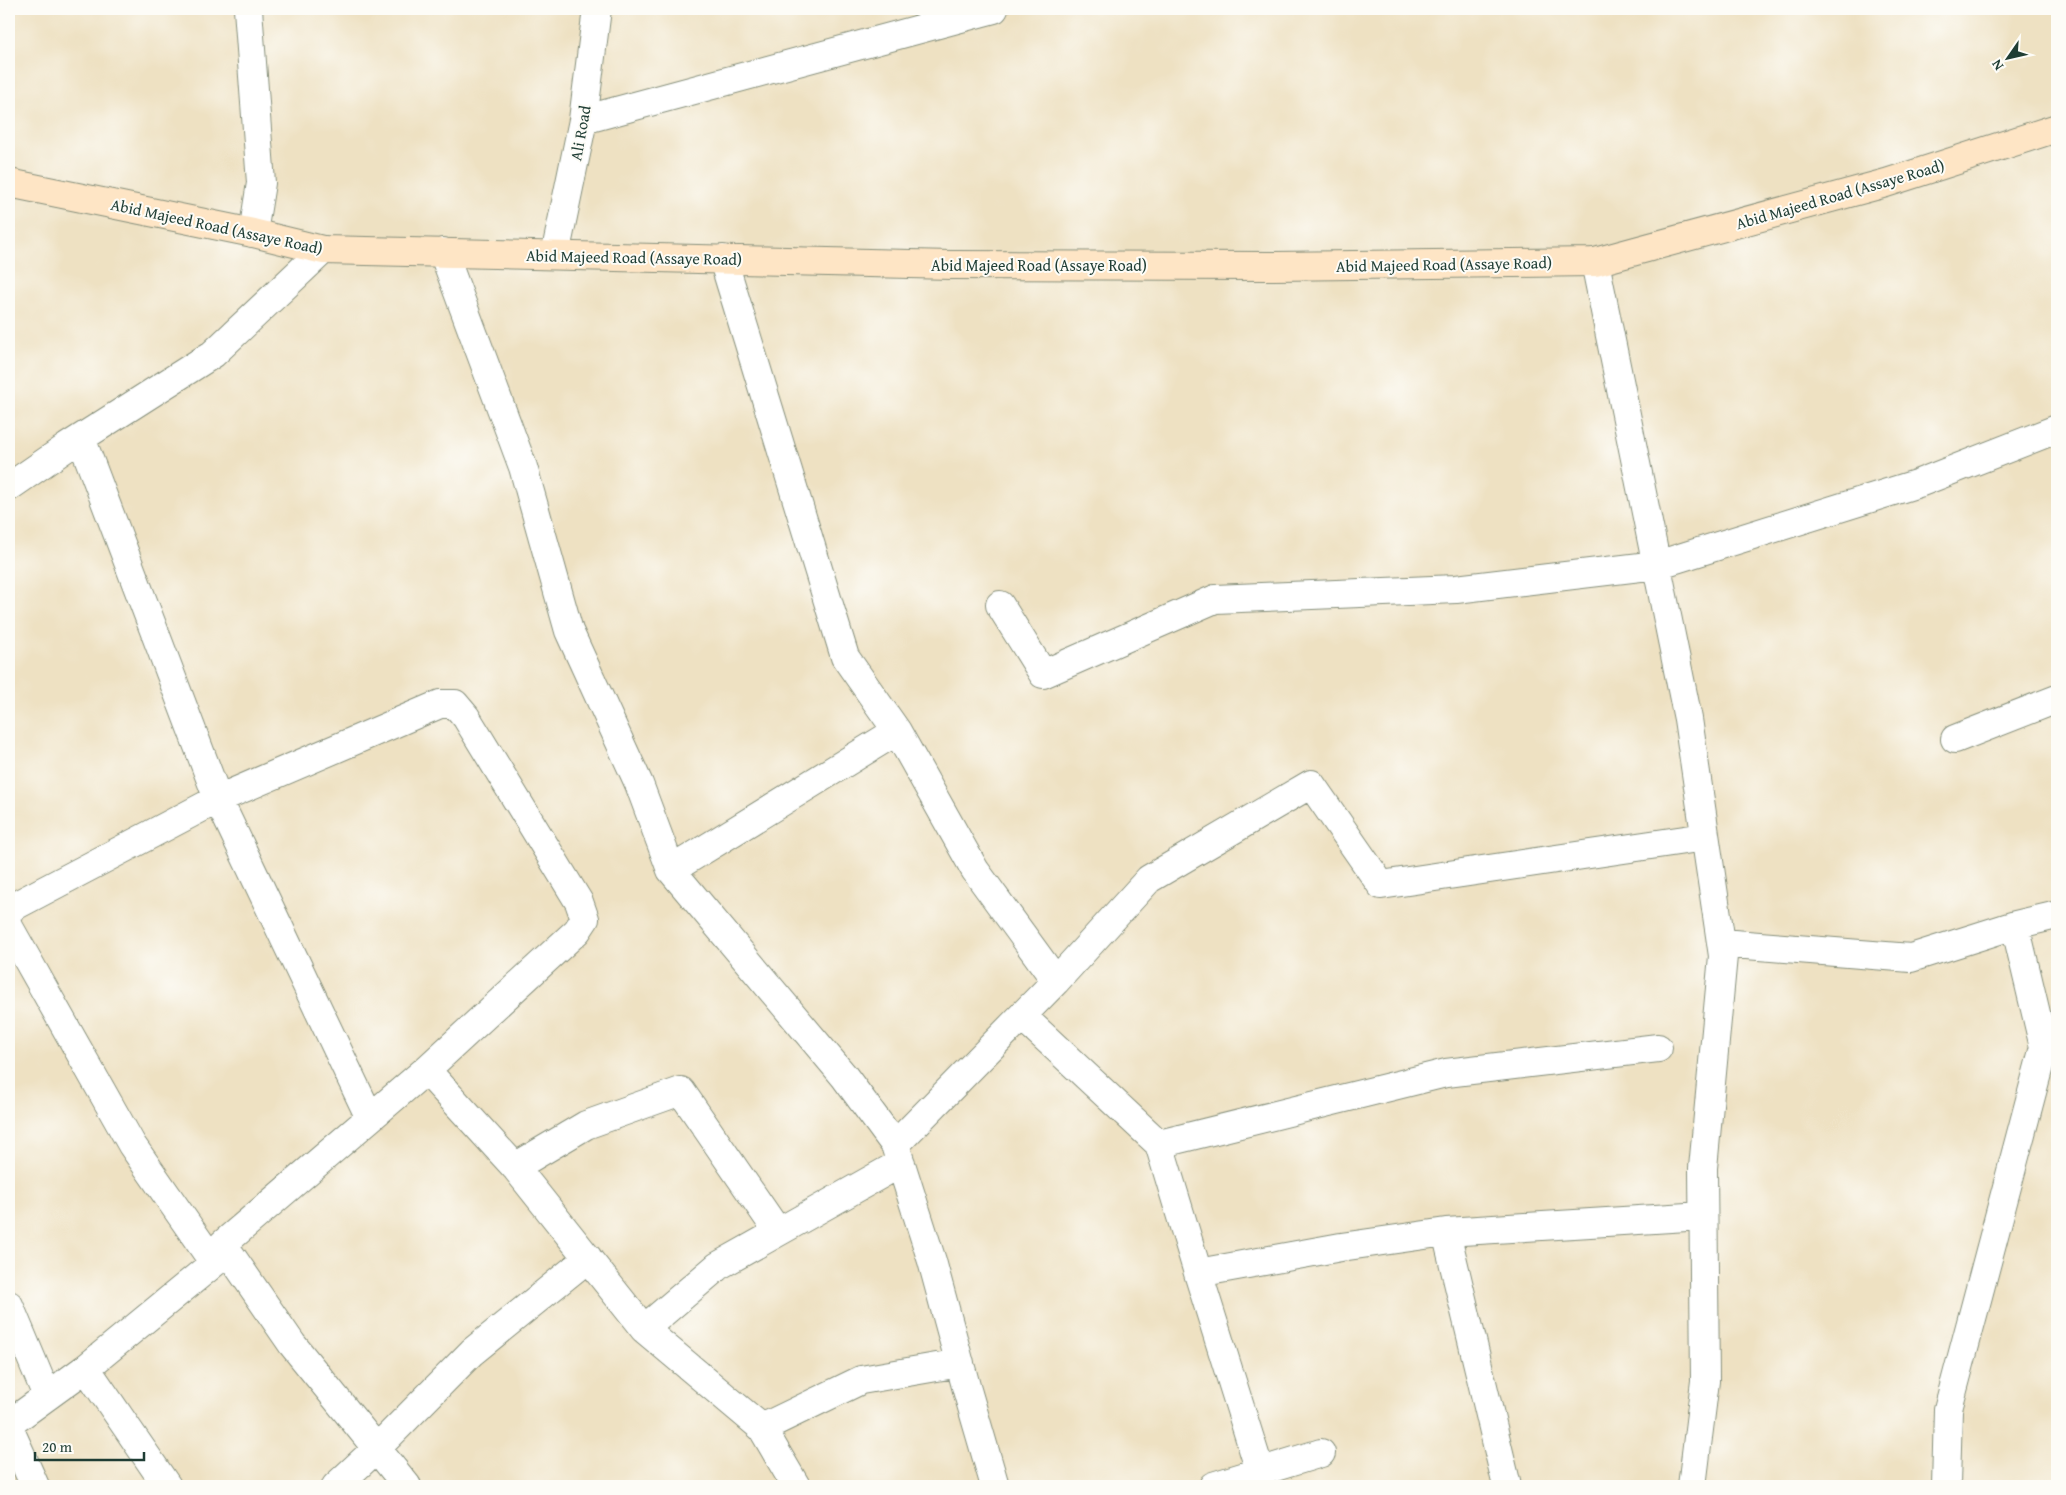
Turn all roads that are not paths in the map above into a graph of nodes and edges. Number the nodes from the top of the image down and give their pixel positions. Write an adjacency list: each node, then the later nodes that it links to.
1 (248, 9): 7 (street)
2 (597, 9): 4 (street, Ali Road)
3 (994, 9): 4 (street)
4 (583, 120): 10 (street, Ali Road)
5 (2057, 128): 12 (main road, Abid Majeed Road (Assaye Road))
6 (9, 183): 7 (main road, Abid Majeed Road (Assaye Road))
7 (253, 233): 8 (main road, Abid Majeed Road (Assaye Road))
8 (323, 250): 9 (main road, Abid Majeed Road (Assaye Road)); 14 (street)
9 (443, 252): 10 (main road, Abid Majeed Road (Assaye Road)); 23 (street)
10 (555, 255): 11 (main road, Abid Majeed Road (Assaye Road))
11 (723, 259): 12 (main road, Abid Majeed Road (Assaye Road)); 19 (street)
12 (1595, 262): 16 (street)
13 (2057, 429): 16 (street)
14 (80, 438): 15 (street); 21 (street)
15 (9, 487)
16 (1657, 565): 17 (street); 22 (street)
17 (1000, 606)
18 (2057, 699): 20 (street)
19 (897, 732): 23 (street); 28 (street)
20 (1955, 739)
21 (218, 799): 24 (street); 31 (street); 32 (street)
22 (1705, 837): 27 (street); 28 (street)
23 (671, 870): 34 (street)
24 (11, 907): 39 (street)
25 (2057, 915): 26 (street)
26 (2015, 924): 27 (street); 62 (street)
27 (1720, 943): 36 (street)
28 (1056, 981): 29 (street)
29 (1022, 1016): 33 (street); 34 (street)
30 (1658, 1048): 33 (street)
31 (426, 1070): 32 (street); 35 (street)
32 (370, 1118): 39 (street)
33 (1159, 1144): 41 (street)
34 (898, 1154): 37 (street); 44 (street)
35 (515, 1166): 37 (street); 40 (street)
36 (1703, 1216): 38 (street); 61 (street)
37 (778, 1232): 43 (street)
38 (1446, 1232): 41 (street); 60 (street)
39 (218, 1253): 45 (street); 50 (street)
40 (588, 1258): 43 (street); 50 (street)
41 (1198, 1273): 52 (street)
42 (9, 1305): 46 (street)
43 (644, 1329): 49 (street)
44 (960, 1363): 49 (street); 58 (street)
45 (86, 1368): 46 (street); 54 (street)
46 (47, 1396): 47 (street)
47 (9, 1424)
48 (9, 1428): 53 (street)
49 (762, 1428): 57 (street)
50 (376, 1449): 55 (street); 56 (street)
51 (1321, 1453): 52 (street)
52 (1260, 1471): 59 (street)
53 (35, 1486)
54 (167, 1486)
55 (336, 1486)
56 (406, 1486)
57 (796, 1486)
58 (995, 1486)
59 (1214, 1486)
60 (1506, 1486)
61 (1692, 1486)
62 (1946, 1486)

